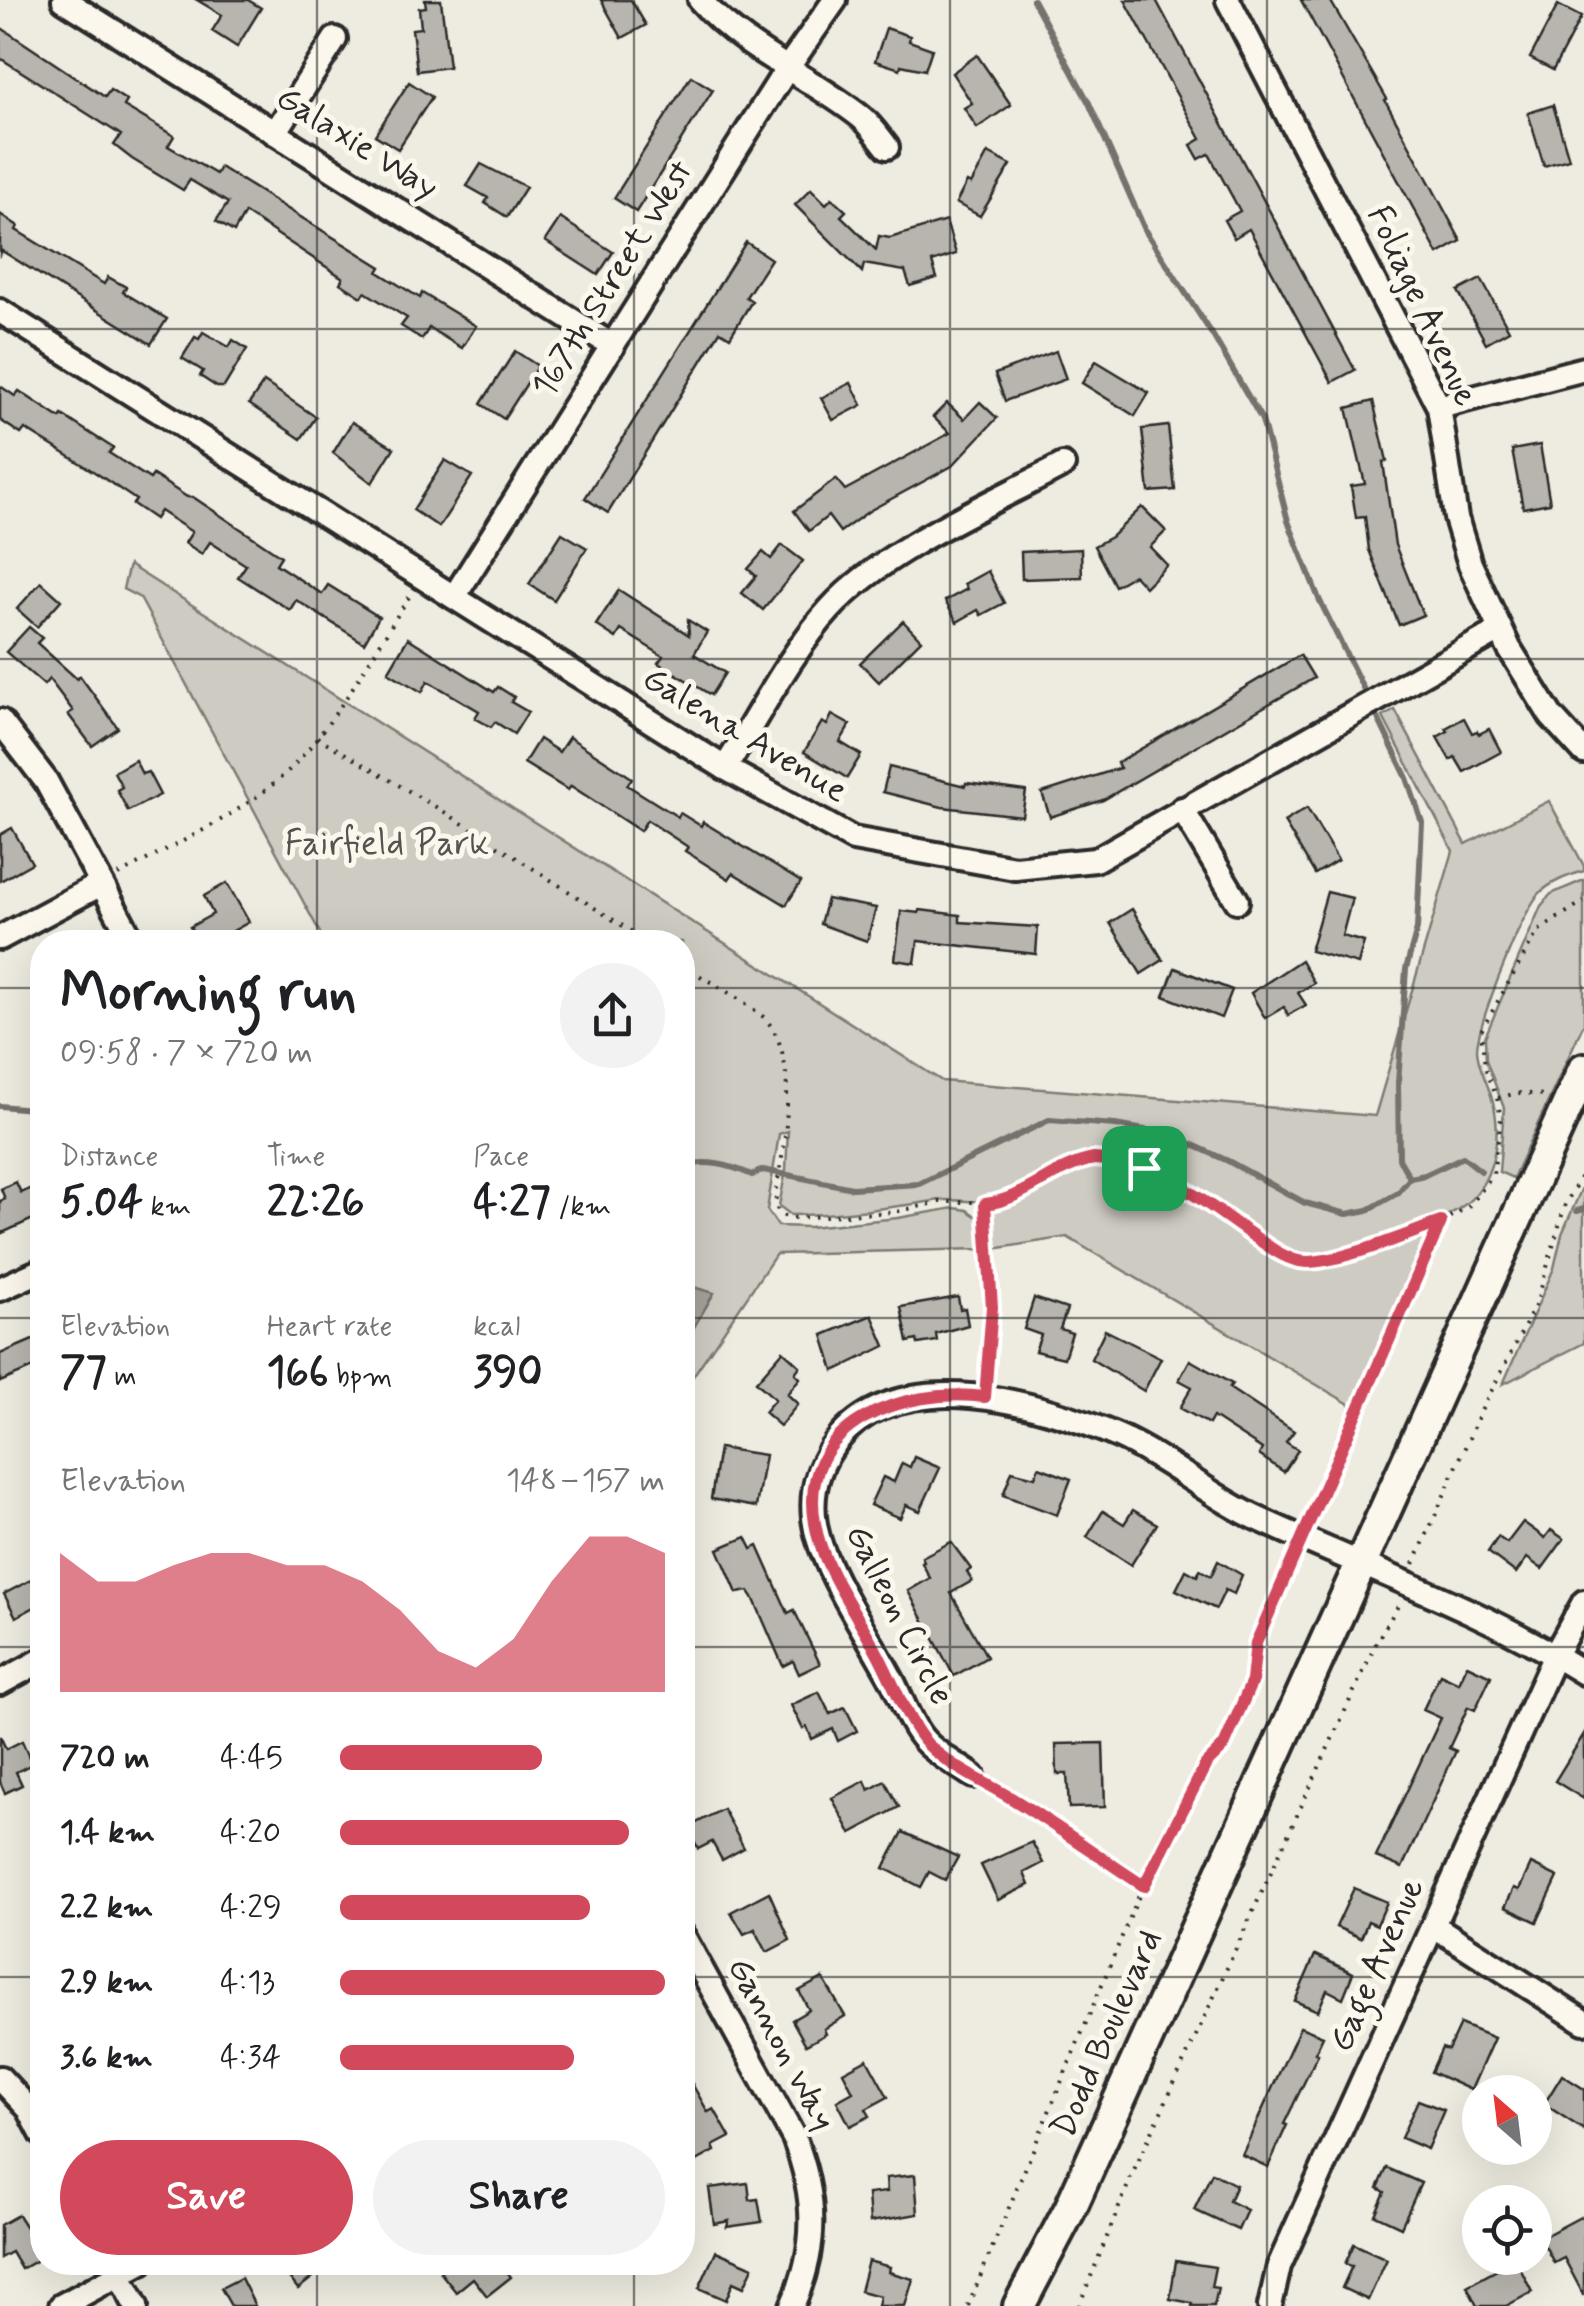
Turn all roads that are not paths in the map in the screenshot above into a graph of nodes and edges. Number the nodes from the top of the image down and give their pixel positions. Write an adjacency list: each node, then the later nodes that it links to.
1 (64, 0): 7 (street, Galaxie Way)
2 (700, 0): 6 (street)
3 (835, 0): 6 (street, 167th Street West)
4 (1228, 0): 12 (street, Foliage Avenue)
5 (335, 39): 7 (street)
6 (786, 70): 8 (street); 10 (street, 167th Street West)
7 (276, 134): 10 (street, Galaxie Way)
8 (888, 147)
9 (0, 312): 14 (street, Galena Avenue)
10 (613, 346): 14 (street, 167th Street West)
11 (1584, 369): 12 (street)
12 (1439, 407): 15 (street, Foliage Avenue)
13 (1063, 465): 18 (street)
14 (454, 597): 18 (street, Galena Avenue)
15 (1500, 630): 17 (street, Foliage Avenue); 19 (street, Galena Avenue)
16 (0, 720): 20 (street)
17 (1584, 752)
18 (725, 768): 19 (street, Galena Avenue)
19 (1182, 809): 21 (street)
20 (101, 884): 22 (street); 23 (street)
21 (1237, 901)
22 (126, 930)
23 (0, 938)
24 (1584, 1069): 27 (street, Dodd Boulevard)
25 (30, 1275): 26 (street)
26 (0, 1289)
27 (1360, 1563): 29 (street, Galleon Circle); 33 (street, Galleon Circle); 39 (street, Dodd Boulevard)
28 (1584, 1602): 29 (street, Gage Avenue)
29 (1555, 1655): 31 (street, Galleon Circle); 34 (street, Gage Avenue)
30 (30, 1666): 32 (street)
31 (1584, 1673)
32 (0, 1682)
33 (972, 1776)
34 (1434, 1926): 36 (street); 47 (street, Gage Avenue)
35 (695, 1958): 44 (street, Gannon Way)
36 (1584, 2022)
37 (0, 2078): 38 (street)
38 (30, 2111)
39 (1070, 2209): 45 (street, Dodd Boulevard); 46 (street, Dodd Boulevard)
40 (107, 2275): 42 (street)
41 (119, 2275): 43 (street)
42 (61, 2306)
43 (136, 2306)
44 (792, 2306)
45 (1019, 2306)
46 (1035, 2306)
47 (1270, 2306)

